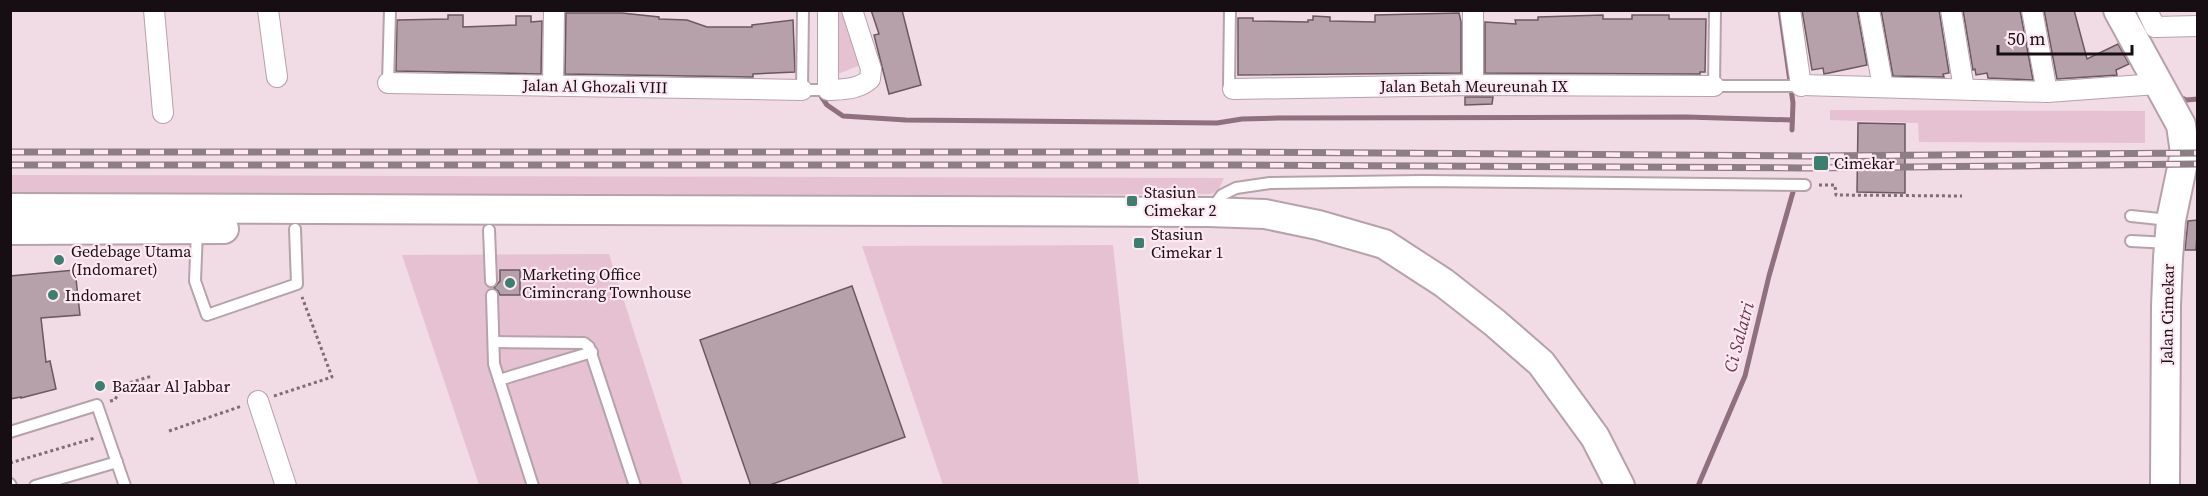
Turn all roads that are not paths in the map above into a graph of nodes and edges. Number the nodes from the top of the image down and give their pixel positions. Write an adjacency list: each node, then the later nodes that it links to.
1 (154, 10): 30 (street)
2 (268, 10): 18 (street)
3 (390, 10): 19 (lane)
4 (554, 10): 23 (street)
5 (803, 10): 28 (lane)
6 (828, 10): 28 (street)
7 (852, 10): 28 (street, Jalan Al Ghozali VIII)
8 (1230, 10): 26 (lane)
9 (1473, 10): 21 (street)
10 (1715, 10): 24 (lane)
11 (1790, 10): 22 (street)
12 (1869, 10): 25 (street)
13 (1951, 10): 27 (street)
14 (2032, 10): 29 (street)
15 (2118, 10): 17 (street)
16 (2198, 26): 17 (street)
17 (2144, 30): 20 (street)
18 (277, 77)
19 (388, 83): 23 (street, Jalan Al Ghozali VIII)
20 (2157, 84): 29 (street); 40 (street, Jalan Cimekar)
21 (1473, 85): 24 (street, Jalan Betah Meureunah IX); 26 (street, Jalan Betah Meureunah IX)
22 (1802, 85): 24 (lane); 25 (street)
23 (552, 86): 28 (street, Jalan Al Ghozali VIII)
24 (1714, 86)
25 (1883, 87): 27 (street)
26 (1233, 89)
27 (1964, 89): 29 (street)
28 (812, 90)
29 (2047, 92)
30 (163, 113)
31 (1805, 185): 33 (lane)
32 (10, 208): 35 (street)
33 (1209, 212): 35 (street); 56 (street)
34 (2131, 216): 40 (lane)
35 (906, 222): 39 (street); 55 (street)
36 (197, 229): 37 (street); 38 (street); 38 (lane)
37 (10, 230)
38 (295, 230): 39 (street)
39 (489, 230): 42 (lane)
40 (2170, 232): 41 (lane); 57 (street, Jalan Cimekar)
41 (2131, 241)
42 (491, 280)
43 (492, 295): 44 (lane)
44 (494, 342): 45 (lane); 46 (lane)
45 (592, 352): 46 (lane); 54 (lane)
46 (499, 380): 53 (lane)
47 (258, 401): 52 (street)
48 (10, 432): 49 (lane)
49 (117, 462): 50 (lane); 51 (lane)
50 (35, 486)
51 (125, 486)
52 (286, 486)
53 (533, 486)
54 (634, 486)
55 (1600, 486)
56 (1620, 486)
57 (2165, 486)

